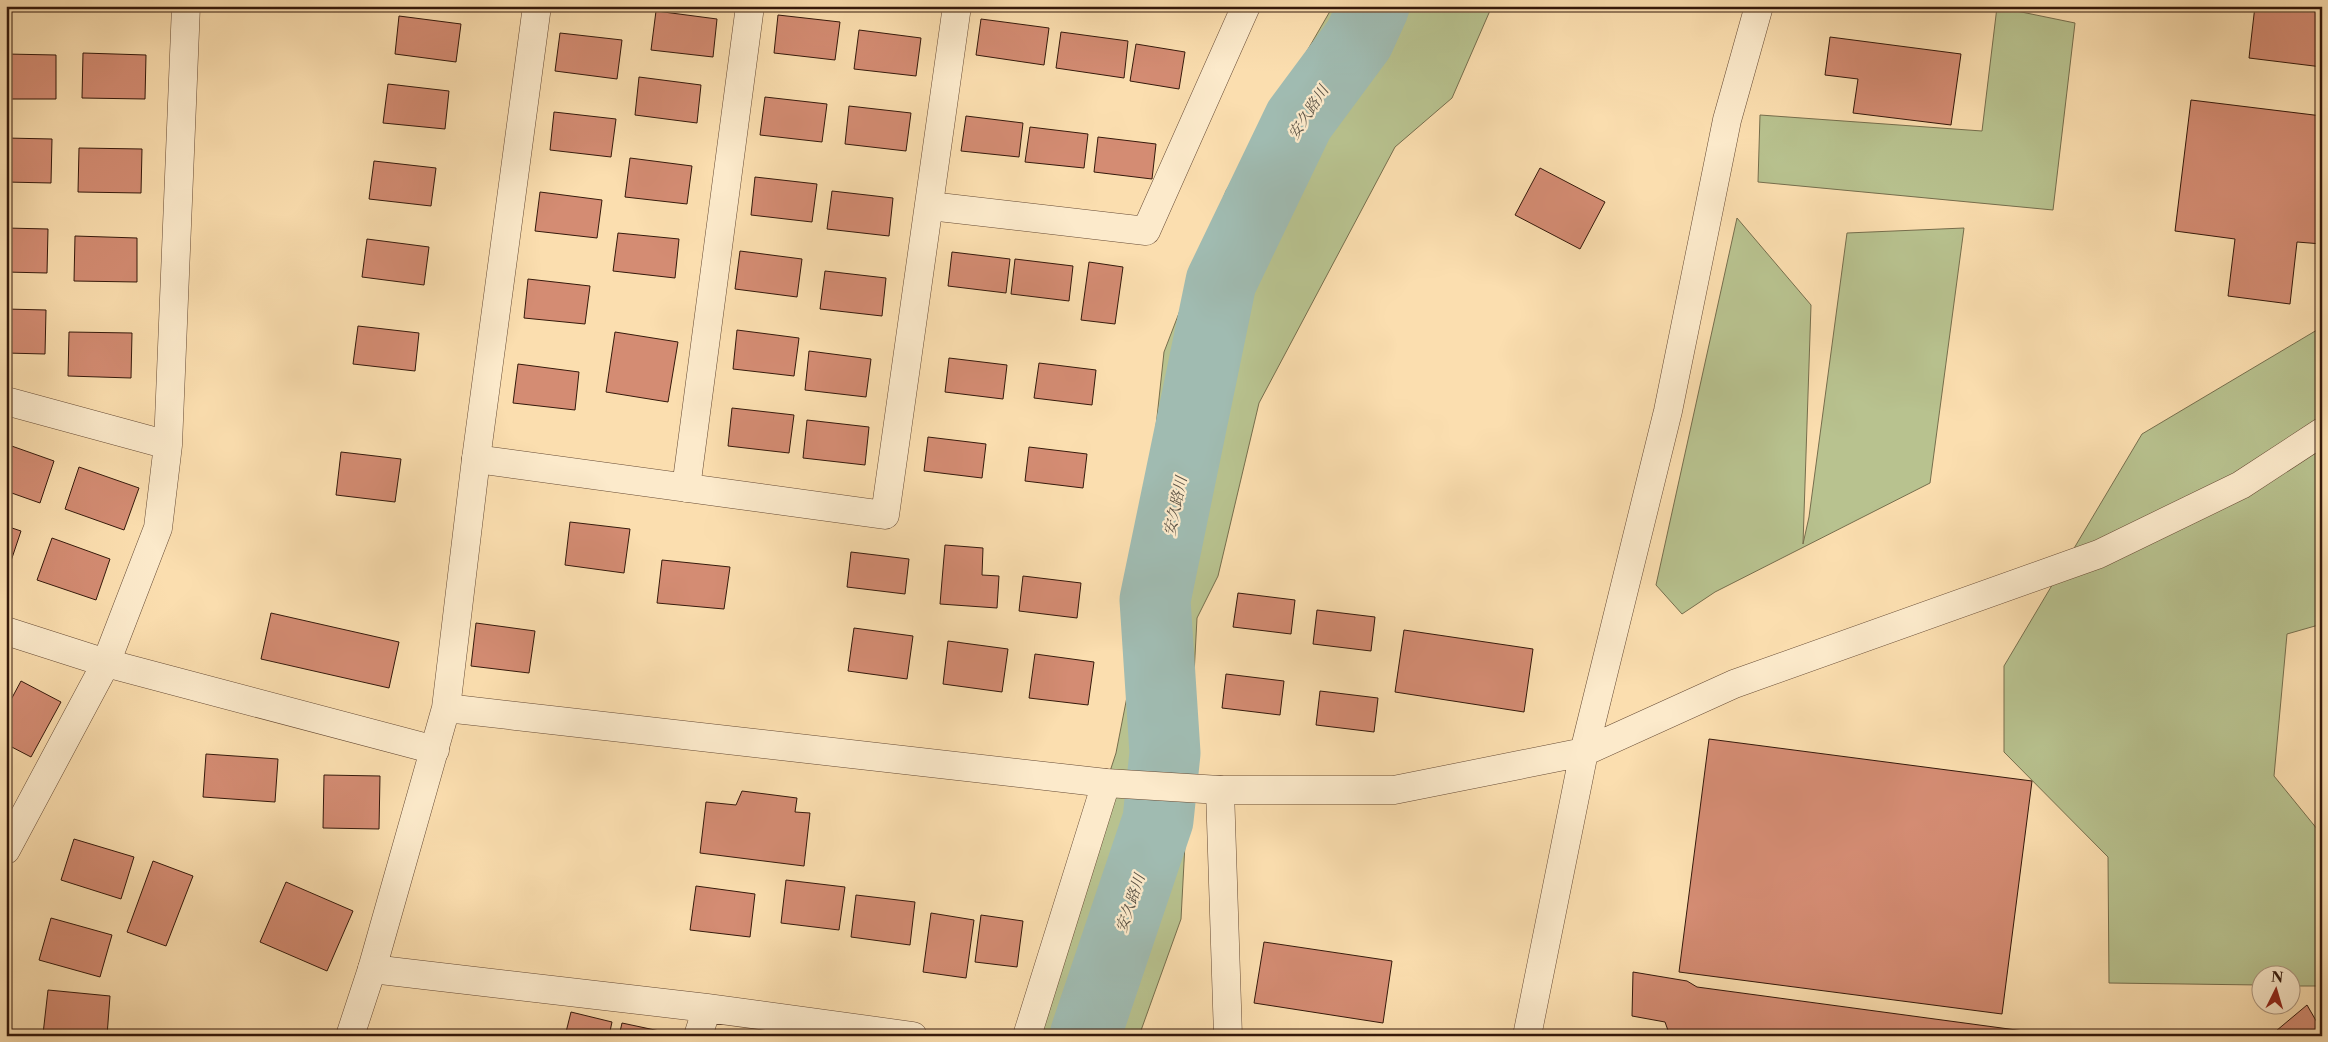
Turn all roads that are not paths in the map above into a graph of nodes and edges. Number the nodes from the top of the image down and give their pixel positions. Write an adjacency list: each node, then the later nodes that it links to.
1 (186, 6): 10 (street)
2 (537, 6): 11 (street)
3 (750, 6): 12 (street)
4 (957, 6): 7 (street)
5 (1246, 6): 7 (street)
6 (1759, 6): 17 (street)
7 (930, 206): 12 (street)
8 (6, 401): 10 (street)
9 (2322, 432): 17 (street)
10 (168, 445): 14 (street)
11 (476, 459): 12 (street); 15 (street)
12 (686, 488)
13 (6, 631): 14 (street)
14 (106, 663): 16 (street); 20 (street)
15 (446, 708): 16 (street); 18 (street)
16 (435, 750): 21 (street)
17 (1584, 752): 19 (street); 28 (street)
18 (1118, 784): 19 (street); 26 (street)
19 (1208, 790): 27 (street)
20 (6, 850)
21 (372, 969): 22 (street); 23 (street)
22 (706, 1008): 24 (street); 25 (street)
23 (350, 1036)
24 (698, 1036)
25 (913, 1036)
26 (1026, 1036)
27 (1228, 1036)
28 (1527, 1036)

